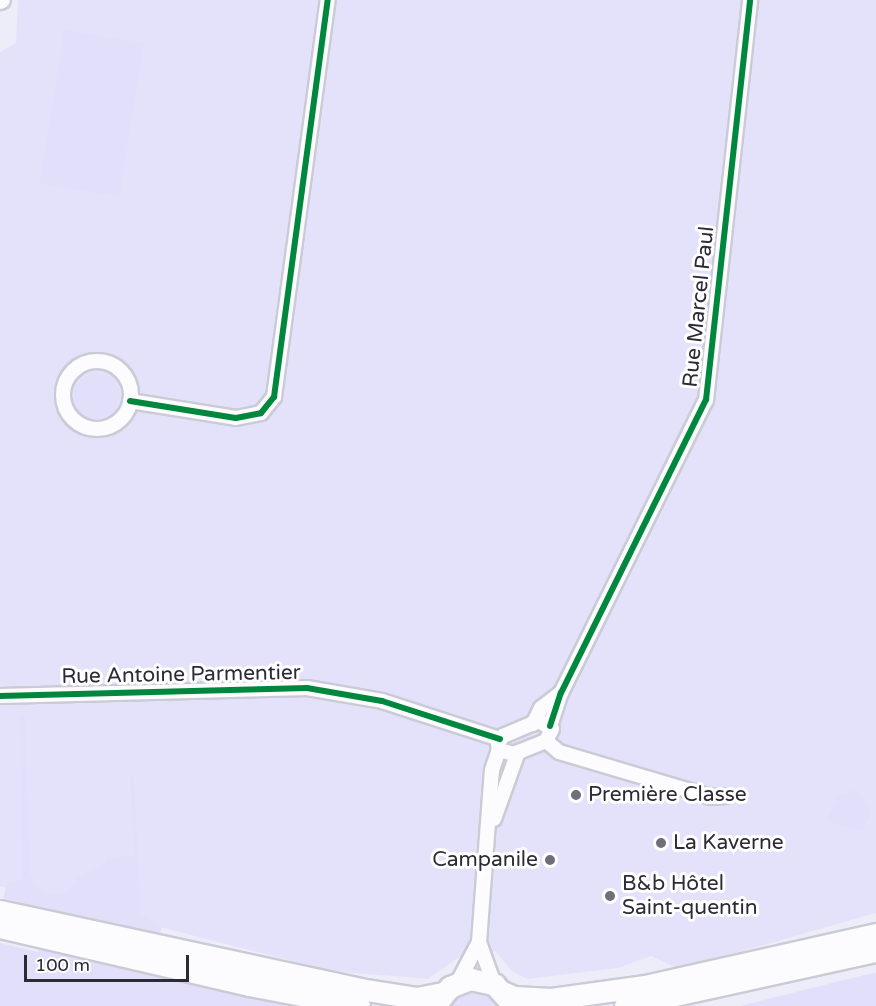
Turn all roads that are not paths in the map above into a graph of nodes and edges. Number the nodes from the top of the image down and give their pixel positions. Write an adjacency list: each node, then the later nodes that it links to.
1 (328, 0): 3 (street)
2 (750, 0): 4 (street, Rue Marcel Paul)
3 (130, 401): 3 (street)
4 (561, 693): 6 (street); 7 (street, Rue Marcel Paul)
5 (0, 696): 9 (street, Rue Antoine Parmentier)
6 (532, 724): 7 (street); 9 (street)
7 (550, 726): 8 (street, Rue Marcel Paul)
8 (546, 741): 10 (street); 11 (street)
9 (500, 745): 10 (street, Rue Antoine Parmentier); 12 (street)
10 (518, 752): 12 (street)
11 (726, 796)
12 (489, 832): 17 (street)
13 (0, 911): 20 (main road)
14 (876, 922): 19 (main road)
15 (0, 927): 22 (main road)
16 (876, 934): 19 (main road)
17 (479, 942): 20 (street); 21 (street)
18 (876, 951): 23 (main road)
19 (704, 975): 21 (main road)
20 (445, 994): 21 (main road)
21 (504, 994)
22 (359, 1006)
23 (625, 1006)

